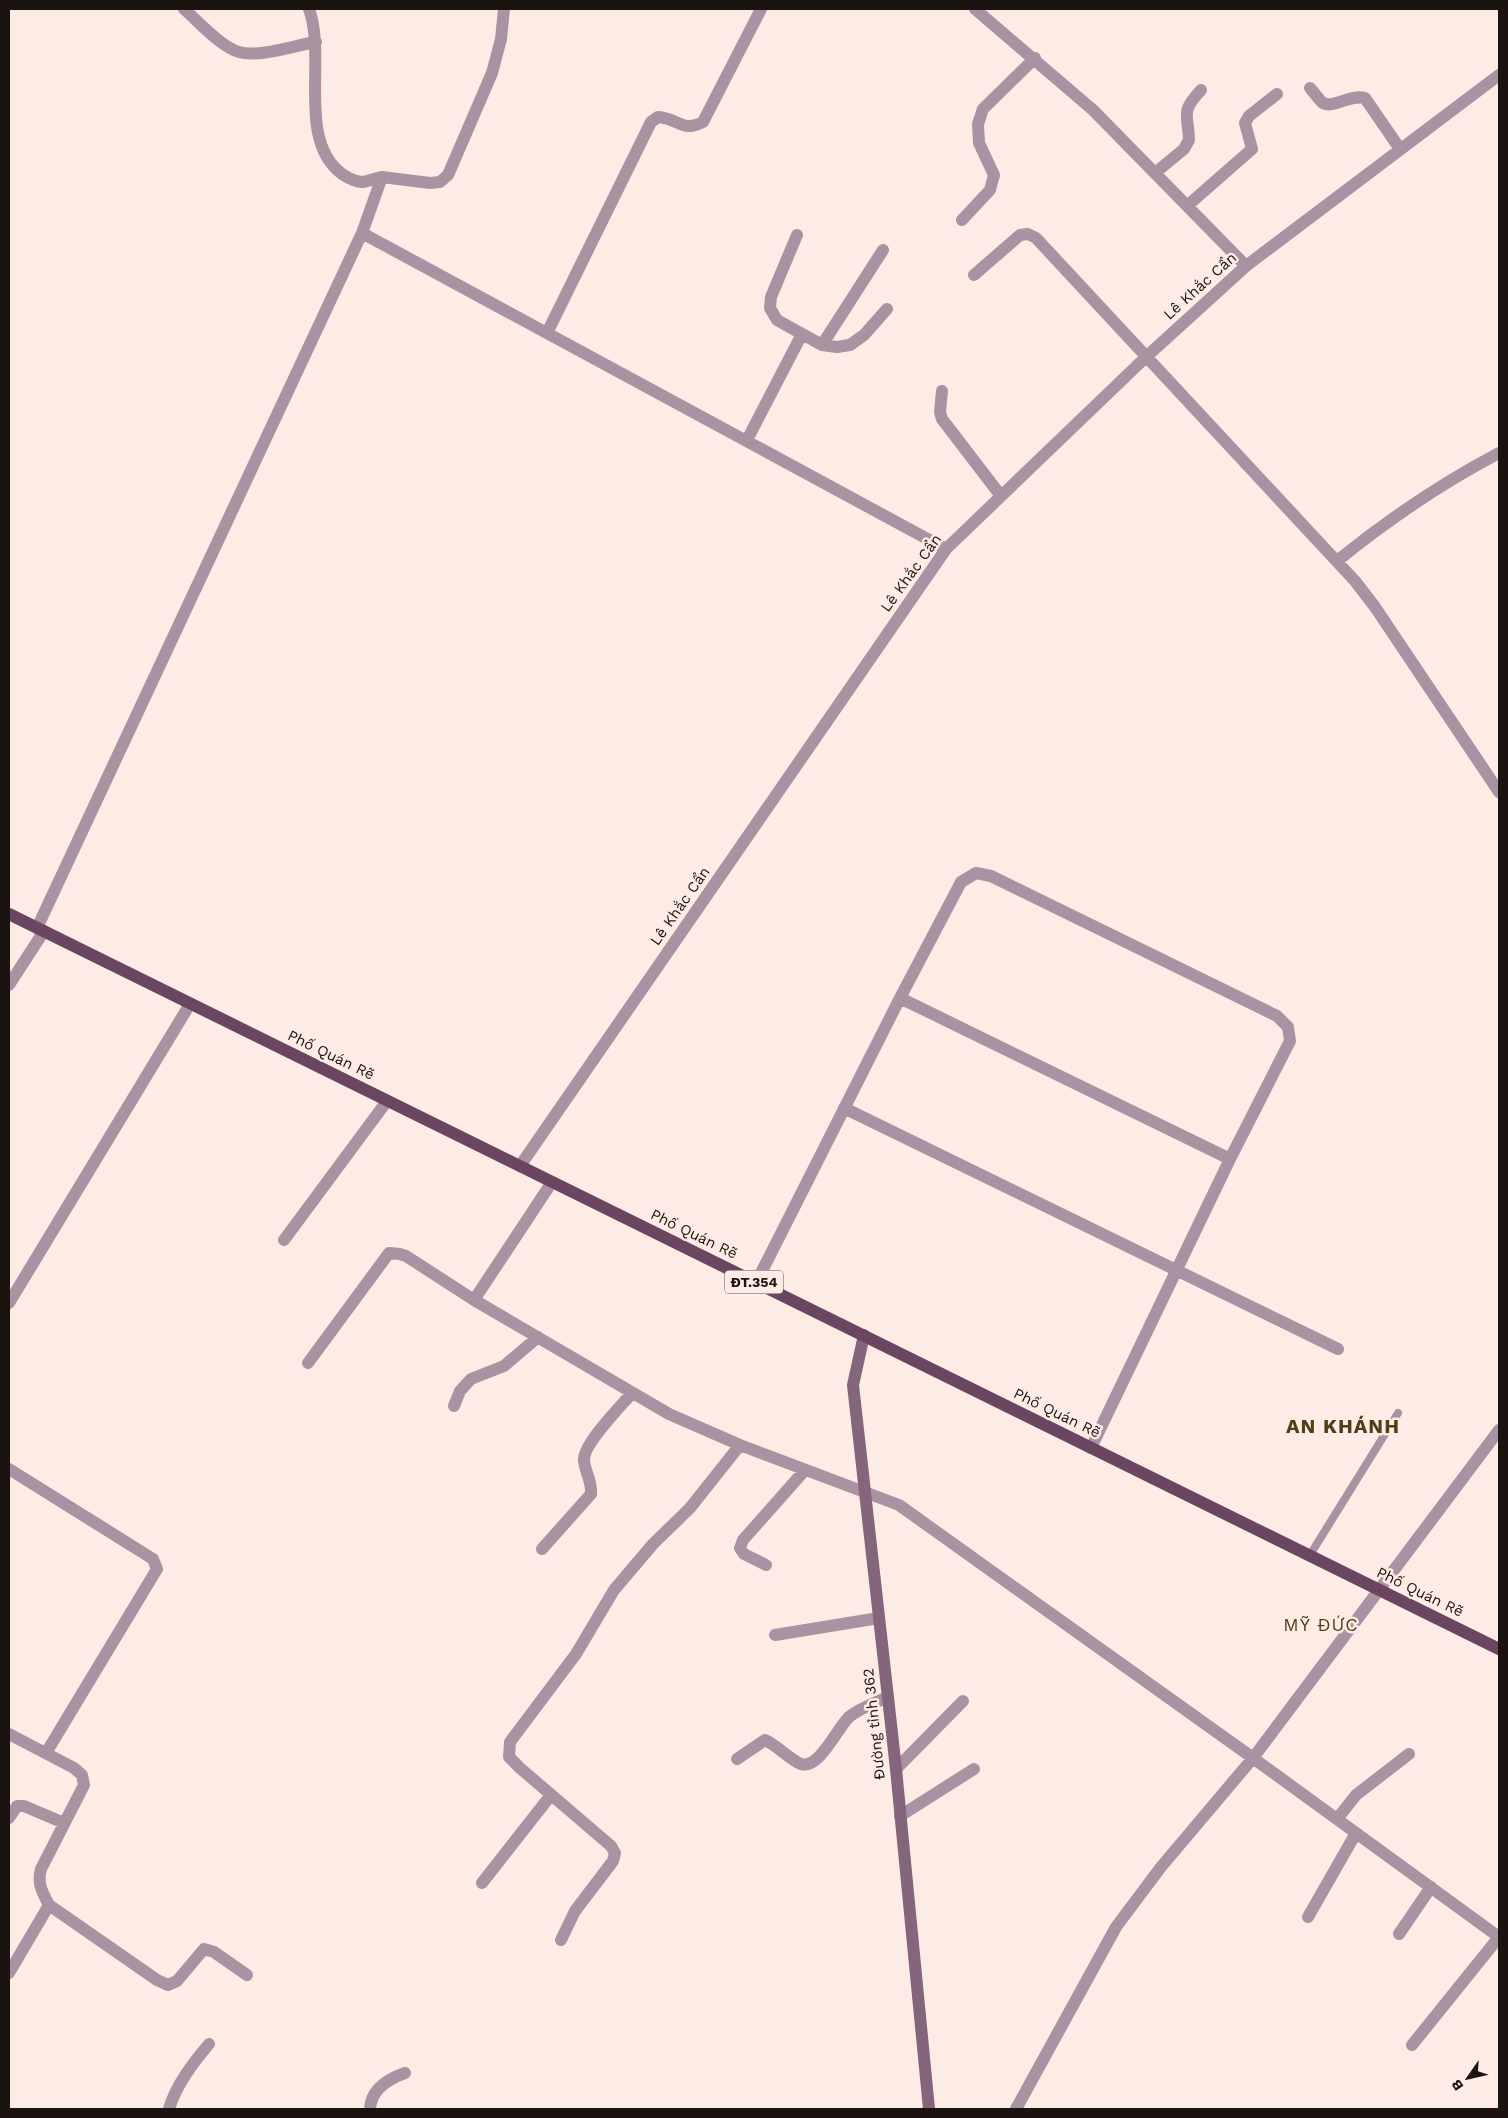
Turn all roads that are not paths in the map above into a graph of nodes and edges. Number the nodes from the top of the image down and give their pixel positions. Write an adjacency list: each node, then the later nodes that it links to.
1 (184, 9): 6 (street)
2 (309, 9): 6 (street)
3 (504, 9): 14 (street)
4 (761, 9): 23 (street)
5 (975, 9): 7 (street)
6 (316, 42): 14 (street)
7 (1035, 58): 13 (street); 16 (street)
8 (1499, 75): 12 (street, Lê Khắc Cẩn)
9 (1310, 88): 12 (street)
10 (1201, 90): 13 (street)
11 (1277, 94): 15 (street)
12 (1400, 150): 20 (street, Lê Khắc Cẩn)
13 (1156, 173): 15 (street)
14 (382, 177): 17 (street)
15 (1187, 206): 20 (street)
16 (962, 220)
17 (362, 233): 23 (street); 36 (street)
18 (798, 236): 24 (street)
19 (883, 250): 25 (street)
20 (1246, 266): 26 (street, Lê Khắc Cẩn)
21 (974, 275): 26 (street)
22 (887, 309): 25 (street)
23 (547, 333): 28 (street)
24 (802, 334): 25 (street); 28 (street)
25 (822, 344)
26 (1146, 357): 30 (street, Lê Khắc Cẩn); 32 (street)
27 (942, 391): 30 (street)
28 (747, 440): 31 (street)
29 (1499, 453): 32 (street)
30 (1001, 496): 31 (street, Lê Khắc Cẩn)
31 (946, 549): 43 (street, Lê Khắc Cẩn)
32 (1337, 561): 33 (street)
33 (1495, 776): 34 (street)
34 (1499, 792)
35 (9, 914): 36 (main road, Phố Quán Rẽ / ĐT.354)
36 (40, 930): 37 (street); 39 (main road, Phố Quán Rẽ / ĐT.354)
37 (9, 985)
38 (900, 998): 41 (street); 42 (street); 42 (street)
39 (190, 1004): 40 (main road, Phố Quán Rẽ / ĐT.354); 49 (street)
40 (387, 1101): 43 (main road, Phố Quán Rẽ / ĐT.354); 45 (street)
41 (844, 1108): 46 (street); 47 (street)
42 (1230, 1159): 46 (street)
43 (520, 1166): 44 (main road, Phố Quán Rẽ / ĐT.354)
44 (552, 1182): 47 (main road, Phố Quán Rẽ / ĐT.354); 48 (street)
45 (284, 1240)
46 (1176, 1271): 52 (street); 59 (street)
47 (756, 1282): 50 (main road, Phố Quán Rẽ / ĐT.354)
48 (474, 1300): 51 (street); 53 (street)
49 (9, 1303)
50 (864, 1336): 59 (main road, Phố Quán Rẽ / ĐT.354); 62 (main road, Đường tỉnh 362)
51 (538, 1337): 54 (street); 55 (street)
52 (1338, 1349)
53 (308, 1363)
54 (632, 1393): 58 (street); 63 (street)
55 (454, 1406)
56 (1398, 1413): 64 (lane)
57 (1499, 1430): 66 (street)
58 (740, 1445): 61 (street); 79 (street)
59 (1092, 1448): 64 (main road, Phố Quán Rẽ / ĐT.354)
60 (9, 1469): 73 (street)
61 (805, 1470): 62 (street); 65 (street)
62 (864, 1492): 67 (main road, Đường tỉnh 362); 75 (street)
63 (542, 1549)
64 (1310, 1555): 66 (main road, Phố Quán Rẽ / ĐT.354)
65 (766, 1565)
66 (1380, 1591): 69 (main road, Phố Quán Rẽ / ĐT.354); 75 (street)
67 (879, 1618): 68 (street); 70 (main road, Đường tỉnh 362)
68 (776, 1635)
69 (1499, 1649)
70 (888, 1697): 76 (street); 77 (main road, Đường tỉnh 362)
71 (962, 1701): 77 (street)
72 (9, 1734): 73 (street)
73 (46, 1753): 83 (street)
74 (1409, 1754): 82 (street)
75 (1253, 1758): 82 (street); 100 (street)
76 (737, 1759)
77 (896, 1769): 80 (main road, Đường tỉnh 362)
78 (974, 1769): 80 (street)
79 (552, 1795): 85 (street); 91 (street)
80 (900, 1816): 99 (main road, Đường tỉnh 362)
81 (9, 1818): 83 (street)
82 (1337, 1819): 84 (street)
83 (64, 1824): 87 (street)
84 (1356, 1833): 86 (street); 88 (street)
85 (482, 1883)
86 (1431, 1887): 89 (street); 90 (street)
87 (49, 1905): 92 (street); 93 (street)
88 (1308, 1917)
89 (1400, 1934)
90 (1499, 1937): 95 (street)
91 (561, 1940)
92 (9, 1972)
93 (247, 1975)
94 (209, 2044): 97 (street)
95 (1412, 2046)
96 (404, 2073): 98 (street)
97 (169, 2109)
98 (370, 2109)
99 (929, 2109)
100 (1016, 2109)

